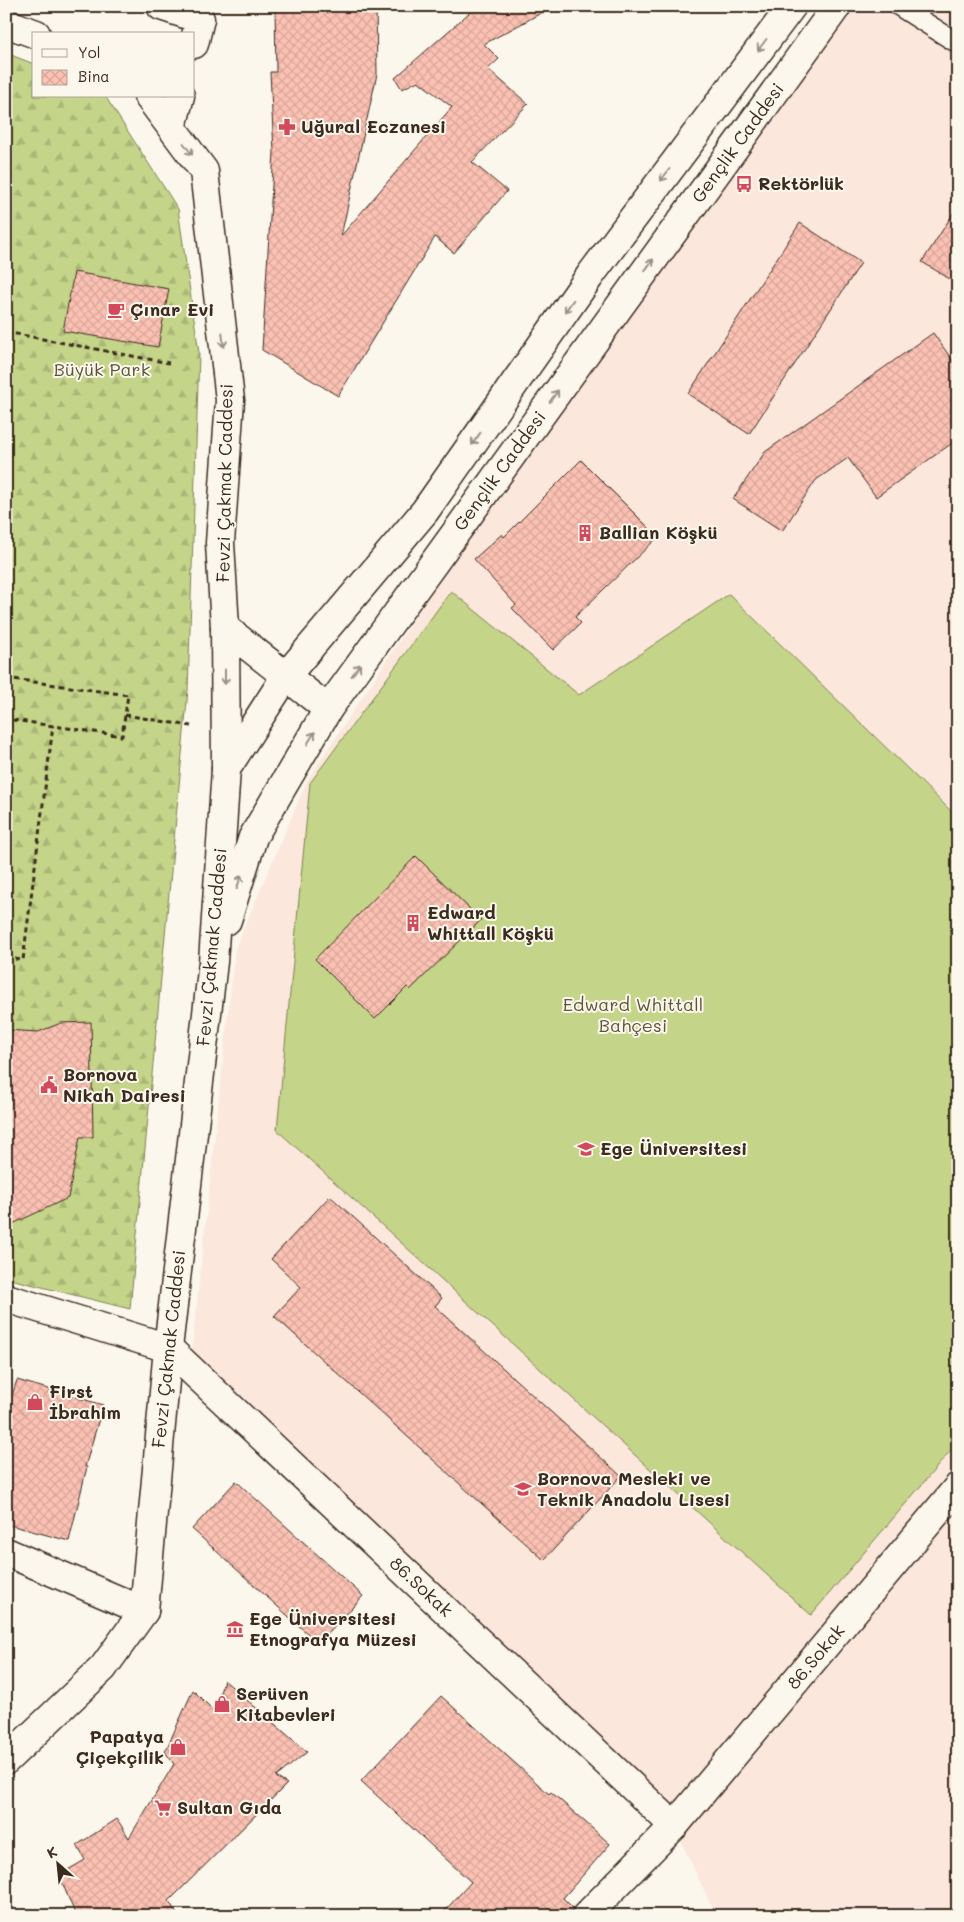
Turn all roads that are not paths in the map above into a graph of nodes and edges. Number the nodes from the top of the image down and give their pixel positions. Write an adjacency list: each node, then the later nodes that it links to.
1 (161, 6): 6 (main road)
2 (792, 6): 13 (main road, Gençlik Caddesi, one-way to 13)
3 (837, 6): 14 (main road, Gençlik Caddesi, one-way to 3)
4 (899, 6): 8 (lane)
5 (6, 23): 7 (main road)
6 (200, 23)
7 (32, 33)
8 (958, 41)
9 (150, 98): 11 (main road, Fevzi Çakmak Caddesi)
10 (179, 98): 11 (main road)
11 (172, 127): 12 (main road, Fevzi Çakmak Caddesi, one-way to 12)
12 (225, 628): 13 (main road); 15 (main road, Fevzi Çakmak Caddesi, one-way to 15)
13 (286, 676): 14 (main road); 15 (main road, Gençlik Caddesi)
14 (328, 710): 16 (main road, Gençlik Caddesi, one-way to 14)
15 (226, 769): 16 (main road, Fevzi Çakmak Caddesi)
16 (213, 962): 18 (main road, Fevzi Çakmak Caddesi)
17 (6, 1298): 18 (main road)
18 (168, 1348): 21 (main road, Fevzi Çakmak Caddesi); 23 (main road, 86.Sokak)
19 (958, 1487): 23 (main road, 86.Sokak)
20 (6, 1552): 21 (main road)
21 (144, 1611): 22 (main road)
22 (6, 1760)
23 (674, 1826): 24 (main road, 86.Sokak)
24 (586, 1916)

